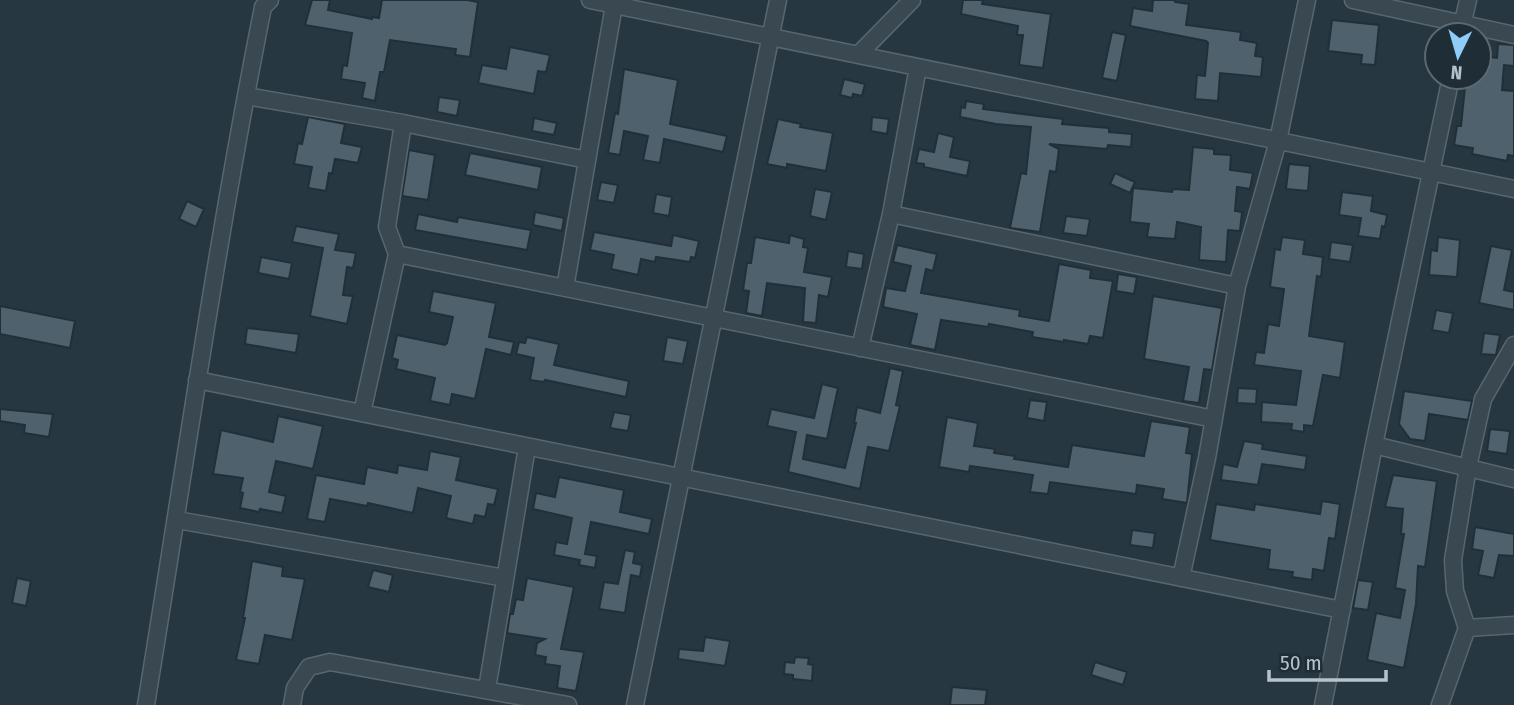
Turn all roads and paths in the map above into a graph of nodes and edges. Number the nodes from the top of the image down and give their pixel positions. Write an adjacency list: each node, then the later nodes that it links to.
1 (271, 0): 17 (street)
2 (590, 0): 8 (street)
3 (778, 0): 13 (street)
4 (912, 0): 14 (street)
5 (1307, 0): 19 (street)
6 (1353, 0): 9 (street)
7 (1468, 0): 10 (street)
8 (614, 5): 13 (street); 20 (street)
9 (1431, 21)
10 (1463, 21)
11 (1493, 33): 12 (street)
12 (1514, 35)
13 (771, 37): 14 (street); 27 (street)
14 (858, 55): 15 (street)
15 (918, 67): 19 (street); 23 (street)
16 (1448, 91): 21 (street)
17 (246, 96): 18 (street); 30 (street)
18 (403, 124): 20 (street); 24 (street)
19 (1278, 141): 21 (street); 25 (street)
20 (587, 160): 26 (street)
21 (1432, 172): 22 (street); 33 (street)
22 (1514, 189)
23 (891, 214): 25 (street); 29 (street)
24 (397, 254): 26 (street); 31 (street)
25 (1237, 286): 32 (street)
26 (565, 288): 27 (street)
27 (714, 318): 29 (street); 36 (street)
28 (1514, 345): 35 (street)
29 (860, 348): 32 (street)
30 (197, 380): 31 (street); 38 (street)
31 (362, 413): 34 (street)
32 (1214, 419): 40 (street)
33 (1374, 445): 35 (street); 41 (street)
34 (527, 447): 36 (street); 39 (street)
35 (1468, 467): 37 (street); 43 (street)
36 (681, 478): 40 (street); 48 (street)
37 (1514, 479)
38 (177, 520): 39 (street); 45 (street)
39 (505, 578): 44 (street)
40 (1181, 578): 41 (street)
41 (1342, 610): 49 (street)
42 (1514, 625): 43 (street)
43 (1467, 628): 50 (street)
44 (487, 690): 46 (street); 47 (street)
45 (146, 705)
46 (292, 705)
47 (568, 705)
48 (635, 705)
49 (1323, 705)
50 (1440, 705)

